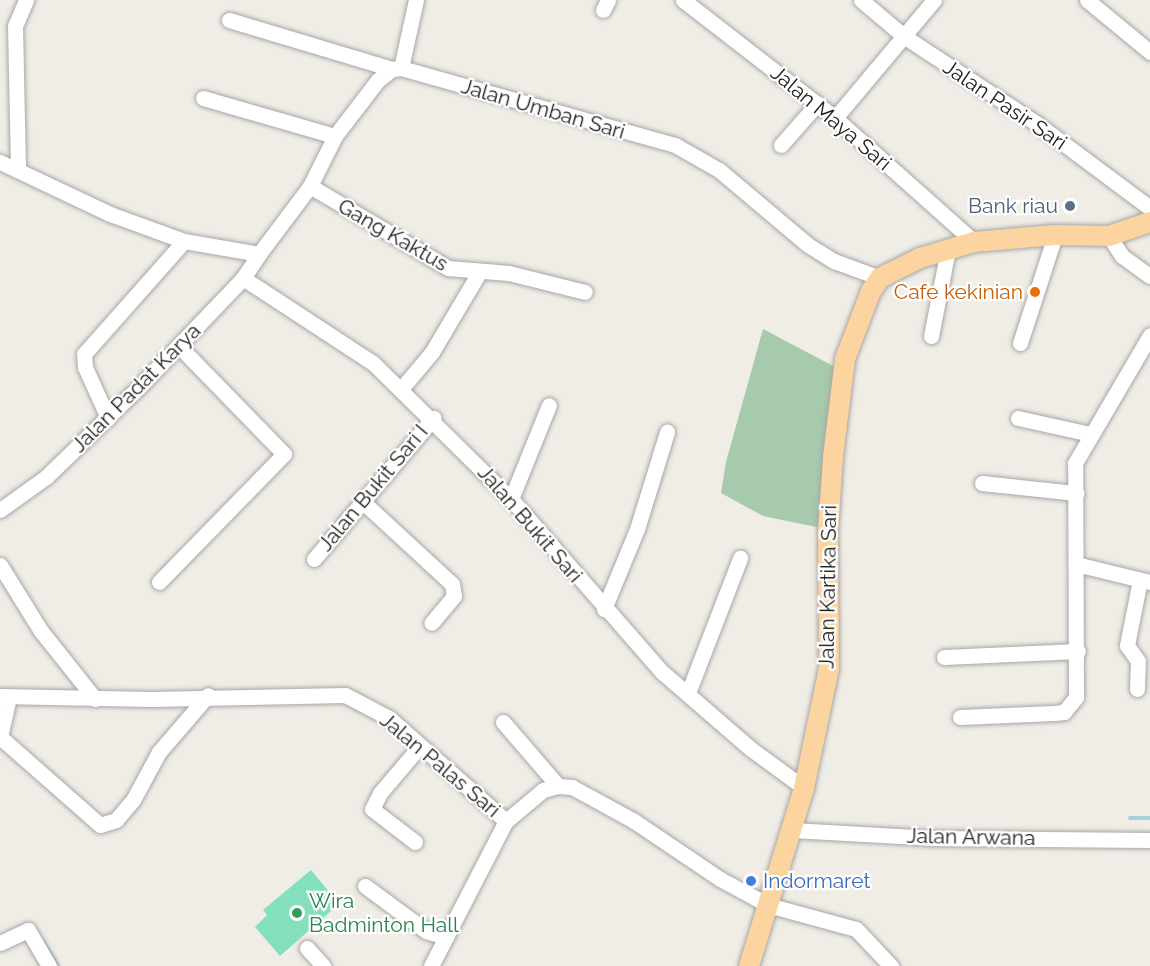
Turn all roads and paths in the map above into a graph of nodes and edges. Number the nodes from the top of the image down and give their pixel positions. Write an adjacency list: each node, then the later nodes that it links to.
1 (26, 0): 17 (street)
2 (416, 0): 10 (street)
3 (683, 0): 12 (street, Jalan Maya Sari)
4 (861, 0): 8 (street, Jalan Pasir Sari)
5 (934, 0): 8 (street)
6 (1087, 0): 9 (street)
7 (229, 21): 10 (street, Jalan Umban Sari)
8 (905, 37): 13 (street); 19 (street, Jalan Pasir Sari)
9 (1150, 52)
10 (397, 68): 14 (street); 30 (street, Jalan Umban Sari)
11 (203, 98): 14 (street)
12 (817, 104): 13 (street, Jalan Maya Sari); 15 (street)
13 (835, 118): 24 (street, Jalan Maya Sari)
14 (335, 135): 18 (street)
15 (781, 145)
16 (0, 162): 17 (street)
17 (18, 168): 23 (street)
18 (310, 186): 26 (street); 27 (street, Gang Kaktus)
19 (1150, 208)
20 (1150, 222): 22 (main road)
21 (1055, 235): 22 (main road); 24 (main road); 34 (street)
22 (1109, 236): 28 (street)
23 (184, 241): 26 (street); 38 (street)
24 (974, 242): 25 (main road)
25 (948, 249): 30 (main road); 33 (street)
26 (259, 254): 29 (street, Jalan Padat Karya)
27 (480, 271): 31 (street, Gang Kaktus); 36 (street)
28 (1150, 276)
29 (243, 278): 35 (street, Jalan Padat Karya); 36 (street, Jalan Bukit Sari)
30 (880, 278): 68 (main road, Jalan Kartika Sari)
31 (585, 292)
32 (1150, 335): 42 (street)
33 (931, 336)
34 (1020, 343)
35 (180, 346): 38 (street, Jalan Padat Karya); 53 (street)
36 (401, 389): 39 (street, Jalan Bukit Sari)
37 (549, 405): 45 (street)
38 (108, 418): 47 (street, Jalan Padat Karya)
39 (433, 418): 45 (street, Jalan Bukit Sari); 46 (street, Jalan Bukit Sari I)
40 (1018, 418): 42 (street)
41 (667, 432): 54 (street)
42 (1090, 434): 44 (street)
43 (982, 483): 44 (street)
44 (1076, 493): 50 (street)
45 (511, 499): 54 (street, Jalan Bukit Sari)
46 (363, 502): 49 (street, Jalan Bukit Sari I); 55 (street)
47 (0, 510)
48 (741, 558): 59 (street)
49 (314, 559)
50 (1076, 564): 52 (street); 56 (street)
51 (0, 565): 62 (street)
52 (1145, 581): 58 (street)
53 (159, 582)
54 (604, 609): 59 (street, Jalan Bukit Sari)
55 (431, 623)
56 (1078, 651): 57 (street); 63 (street)
57 (945, 657)
58 (1137, 689)
59 (688, 693): 68 (street, Jalan Bukit Sari)
60 (208, 695): 62 (street, Jalan Palas Sari); 65 (street); 66 (street, Jalan Palas Sari)
61 (5, 696): 62 (street, Jalan Palas Sari); 65 (street)
62 (95, 699)
63 (960, 717)
64 (503, 722): 67 (street)
65 (0, 737)
66 (419, 747): 69 (street, Jalan Palas Sari); 72 (street)
67 (558, 786): 69 (street, Jalan Palas Sari); 74 (street)
68 (804, 788): 70 (main road, Jalan Kartika Sari)
69 (506, 821): 75 (street)
70 (792, 830): 71 (street, Jalan Arwana); 74 (main road, Jalan Kartika Sari)
71 (1150, 840)
72 (415, 842)
73 (365, 886): 75 (street)
74 (768, 904): 78 (street); 82 (main road, Jalan Kartika Sari)
75 (446, 937): 81 (street)
76 (0, 943): 79 (street)
77 (307, 948): 80 (street)
78 (888, 964)
79 (49, 966)
80 (323, 966)
81 (431, 966)
82 (750, 966)

